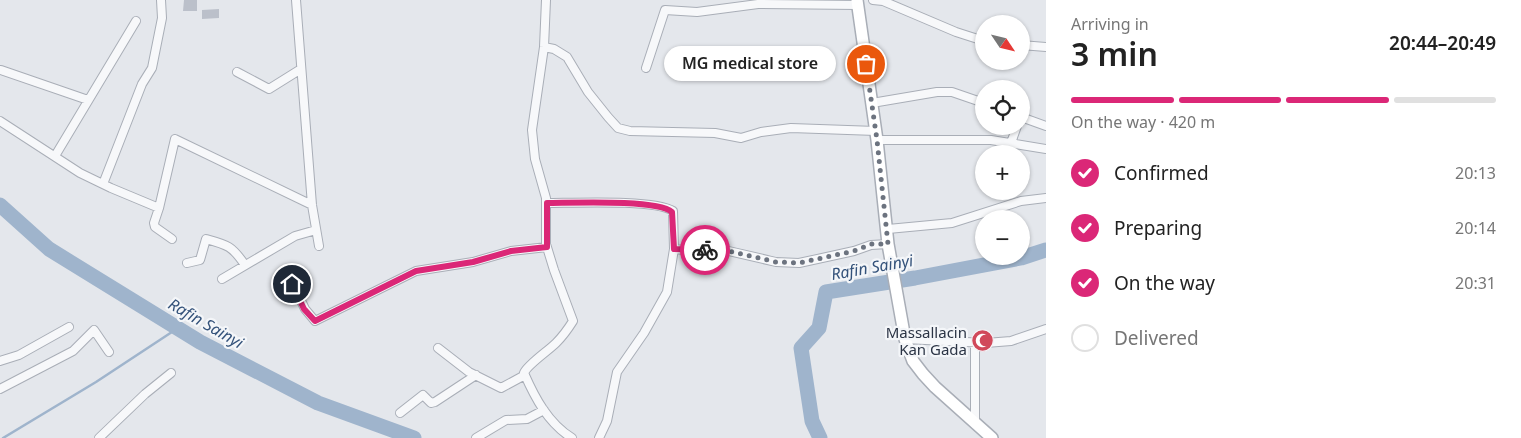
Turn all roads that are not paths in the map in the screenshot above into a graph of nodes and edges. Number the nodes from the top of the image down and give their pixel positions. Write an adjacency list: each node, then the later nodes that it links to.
1 (161, 0): 26 (street)
2 (296, 0): 12 (street)
3 (546, 0): 9 (street)
4 (873, 0): 7 (street)
5 (858, 2): 11 (street); 17 (street)
6 (136, 21): 15 (street)
7 (975, 39)
8 (1030, 46): 10 (street)
9 (544, 47): 22 (street); 28 (street)
10 (1046, 47)
11 (646, 68)
12 (301, 69): 14 (street); 29 (street)
13 (1, 70): 15 (street)
14 (237, 72)
15 (88, 100): 25 (street)
16 (975, 100): 17 (street)
17 (872, 103): 22 (street)
18 (1030, 120): 20 (street)
19 (0, 121): 25 (street)
20 (1046, 126)
21 (1014, 135): 23 (street)
22 (876, 136): 23 (street); 31 (street)
23 (1011, 143): 24 (street)
24 (1046, 149)
25 (55, 156): 26 (street)
26 (103, 184): 30 (street)
27 (1046, 198): 31 (street)
28 (547, 203): 36 (street); 37 (street)
29 (312, 205): 30 (street); 32 (street)
30 (159, 208): 33 (street)
31 (888, 229): 34 (street)
32 (316, 230): 35 (street); 39 (street)
33 (172, 239)
34 (888, 244): 37 (street); 44 (street)
35 (319, 246)
36 (547, 247): 41 (street); 51 (street)
37 (674, 249): 59 (street)
38 (187, 263): 39 (street)
39 (245, 265): 40 (street)
40 (222, 278)
41 (292, 284)
42 (69, 327): 48 (street)
43 (1046, 329): 45 (street)
44 (905, 339): 45 (street); 55 (street)
45 (975, 343): 55 (street)
46 (438, 348): 50 (street)
47 (109, 352): 52 (street)
48 (0, 361)
49 (171, 373): 56 (street)
50 (476, 374): 51 (street); 54 (street)
51 (525, 375): 53 (street)
52 (0, 388)
53 (544, 410): 57 (street); 58 (street)
54 (400, 413)
55 (975, 424): 60 (street)
56 (99, 438)
57 (476, 438)
58 (572, 438)
59 (599, 438)
60 (992, 438)

